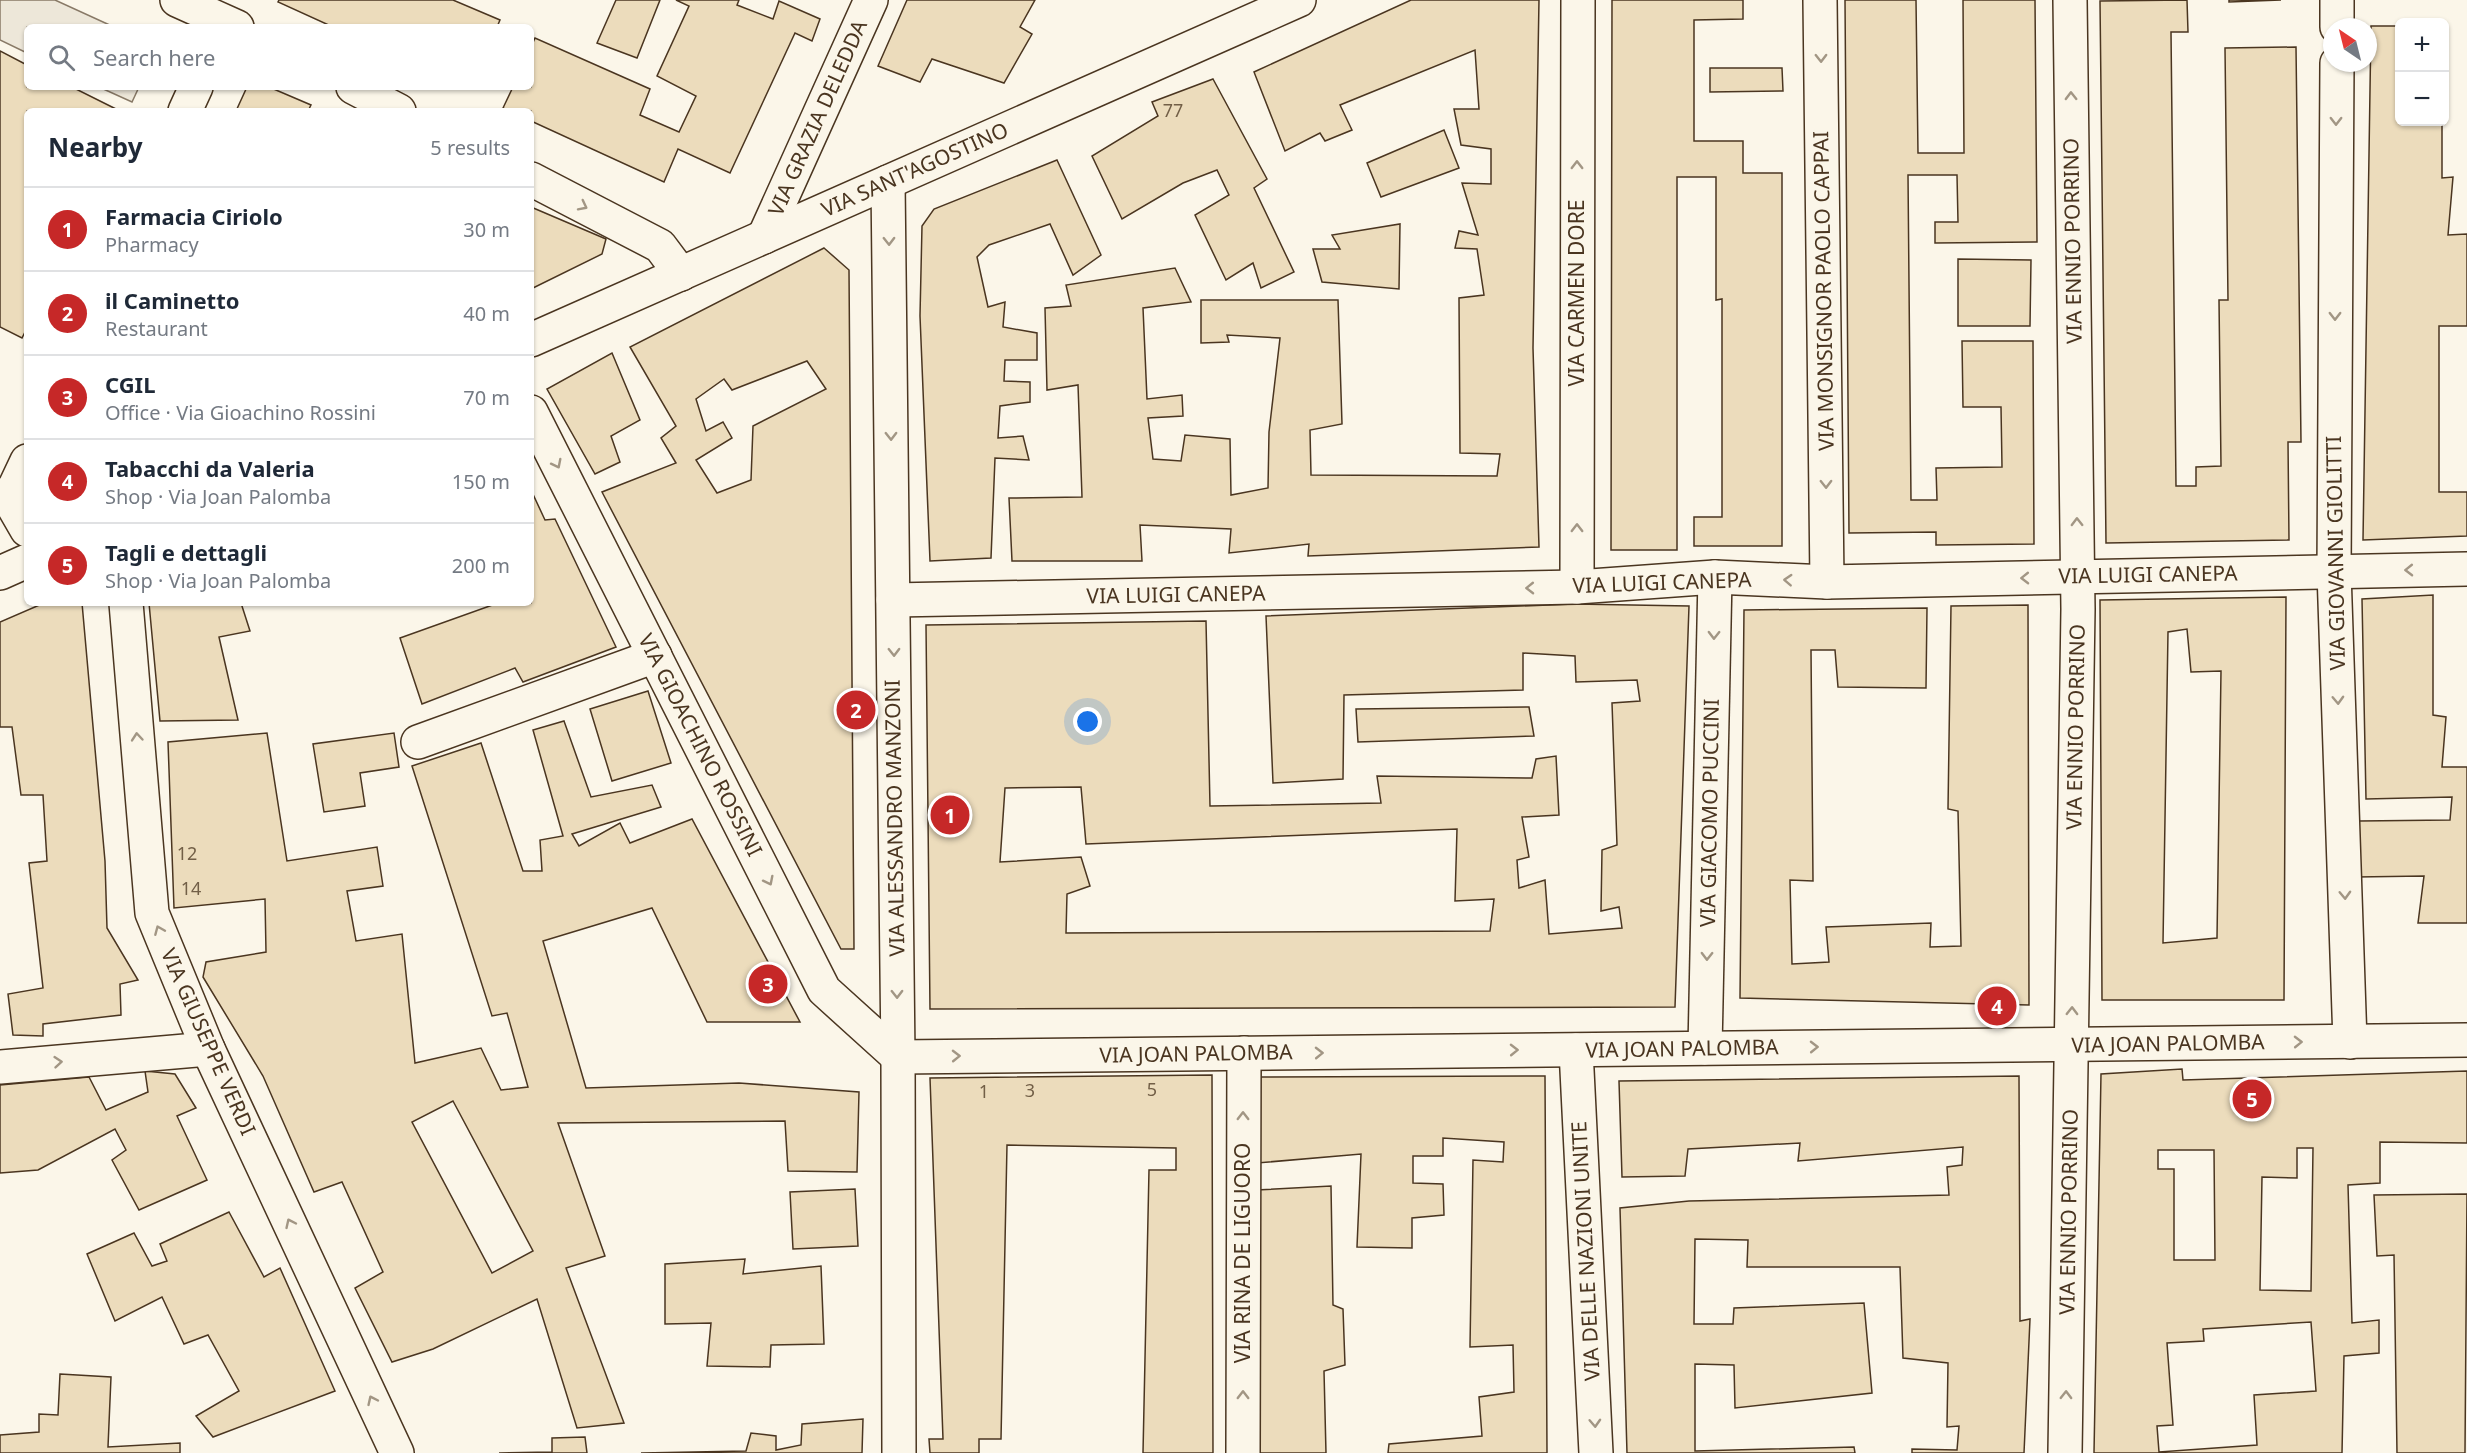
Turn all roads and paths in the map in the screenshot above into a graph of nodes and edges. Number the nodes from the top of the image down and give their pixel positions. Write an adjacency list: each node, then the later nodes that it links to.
1 (177, 0): 9 (street)
2 (871, 0): 17 (street, VIA GRAZIA DELEDDA)
3 (1299, 0): 16 (street, VIA SANT'AGOSTINO)
4 (1578, 0): 31 (street, VIA CARMEN DORE, one-way to 4)
5 (1821, 0): 30 (street, VIA MONSIGNOR PAOLO CAPPAI, one-way to 30)
6 (2070, 0): 29 (street, VIA ENNIO PORRINO, one-way to 6)
7 (2337, 0): 8 (street)
8 (2337, 18)
9 (230, 19)
10 (2337, 72): 26 (street, VIA GIOVANNI GIOLITTI, one-way to 26)
11 (195, 90): 13 (street)
12 (359, 90): 14 (street)
13 (186, 108)
14 (393, 108)
15 (534, 181): 18 (street, one-way to 18)
16 (888, 182): 17 (street, VIA SANT'AGOSTINO); 32 (street, VIA ALESSANDRO MANZONI, one-way to 32)
17 (764, 237): 18 (street, VIA SANT'AGOSTINO)
18 (681, 274): 19 (street, VIA SANT'AGOSTINO)
19 (534, 339)
20 (534, 418): 34 (street, VIA GIOACHINO ROSSINI, one-way to 34)
21 (24, 466): 22 (street)
22 (5, 497): 23 (street)
23 (24, 526)
24 (24, 562): 27 (street)
25 (2467, 569): 26 (street, VIA LUIGI CANEPA, one-way to 26)
26 (2334, 572): 29 (street, VIA LUIGI CANEPA); 37 (street, VIA GIOVANNI GIOLITTI, one-way to 37)
27 (0, 573)
28 (1715, 577): 30 (street, VIA LUIGI CANEPA, one-way to 28); 31 (street, VIA LUIGI CANEPA); 39 (street, VIA GIACOMO PUCCINI, one-way to 39)
29 (2078, 577): 30 (street, VIA LUIGI CANEPA, one-way to 30); 38 (street, VIA ENNIO PORRINO, one-way to 29)
30 (1827, 582)
31 (1577, 587): 32 (street, VIA LUIGI CANEPA, one-way to 32)
32 (893, 600): 43 (street, VIA ALESSANDRO MANZONI, one-way to 43)
33 (126, 606): 40 (street, VIA GIUSEPPE VERDI, one-way to 33)
34 (655, 656): 35 (street); 43 (street, VIA GIOACHINO ROSSINI, one-way to 43)
35 (418, 742)
36 (2467, 1040): 37 (street, VIA JOAN PALOMBA)
37 (2350, 1042): 38 (street, VIA JOAN PALOMBA, one-way to 37)
38 (2071, 1045): 39 (street, VIA JOAN PALOMBA, one-way to 38); 49 (street, VIA ENNIO PORRINO, one-way to 38)
39 (1705, 1048): 41 (street, VIA JOAN PALOMBA)
40 (208, 1049): 44 (street, one-way to 40); 45 (street, VIA GIUSEPPE VERDI, one-way to 40)
41 (1576, 1050): 42 (street, VIA JOAN PALOMBA, one-way to 41); 48 (street, VIA DELLE NAZIONI UNITE, one-way to 48)
42 (1244, 1053): 43 (street, VIA JOAN PALOMBA, one-way to 42); 47 (street, VIA RINA DE LIGUORO, one-way to 42)
43 (898, 1057): 46 (street, VIA ALESSANDRO MANZONI)
44 (0, 1067)
45 (397, 1453)
46 (899, 1453)
47 (1243, 1453)
48 (1596, 1453)
49 (2066, 1453)

